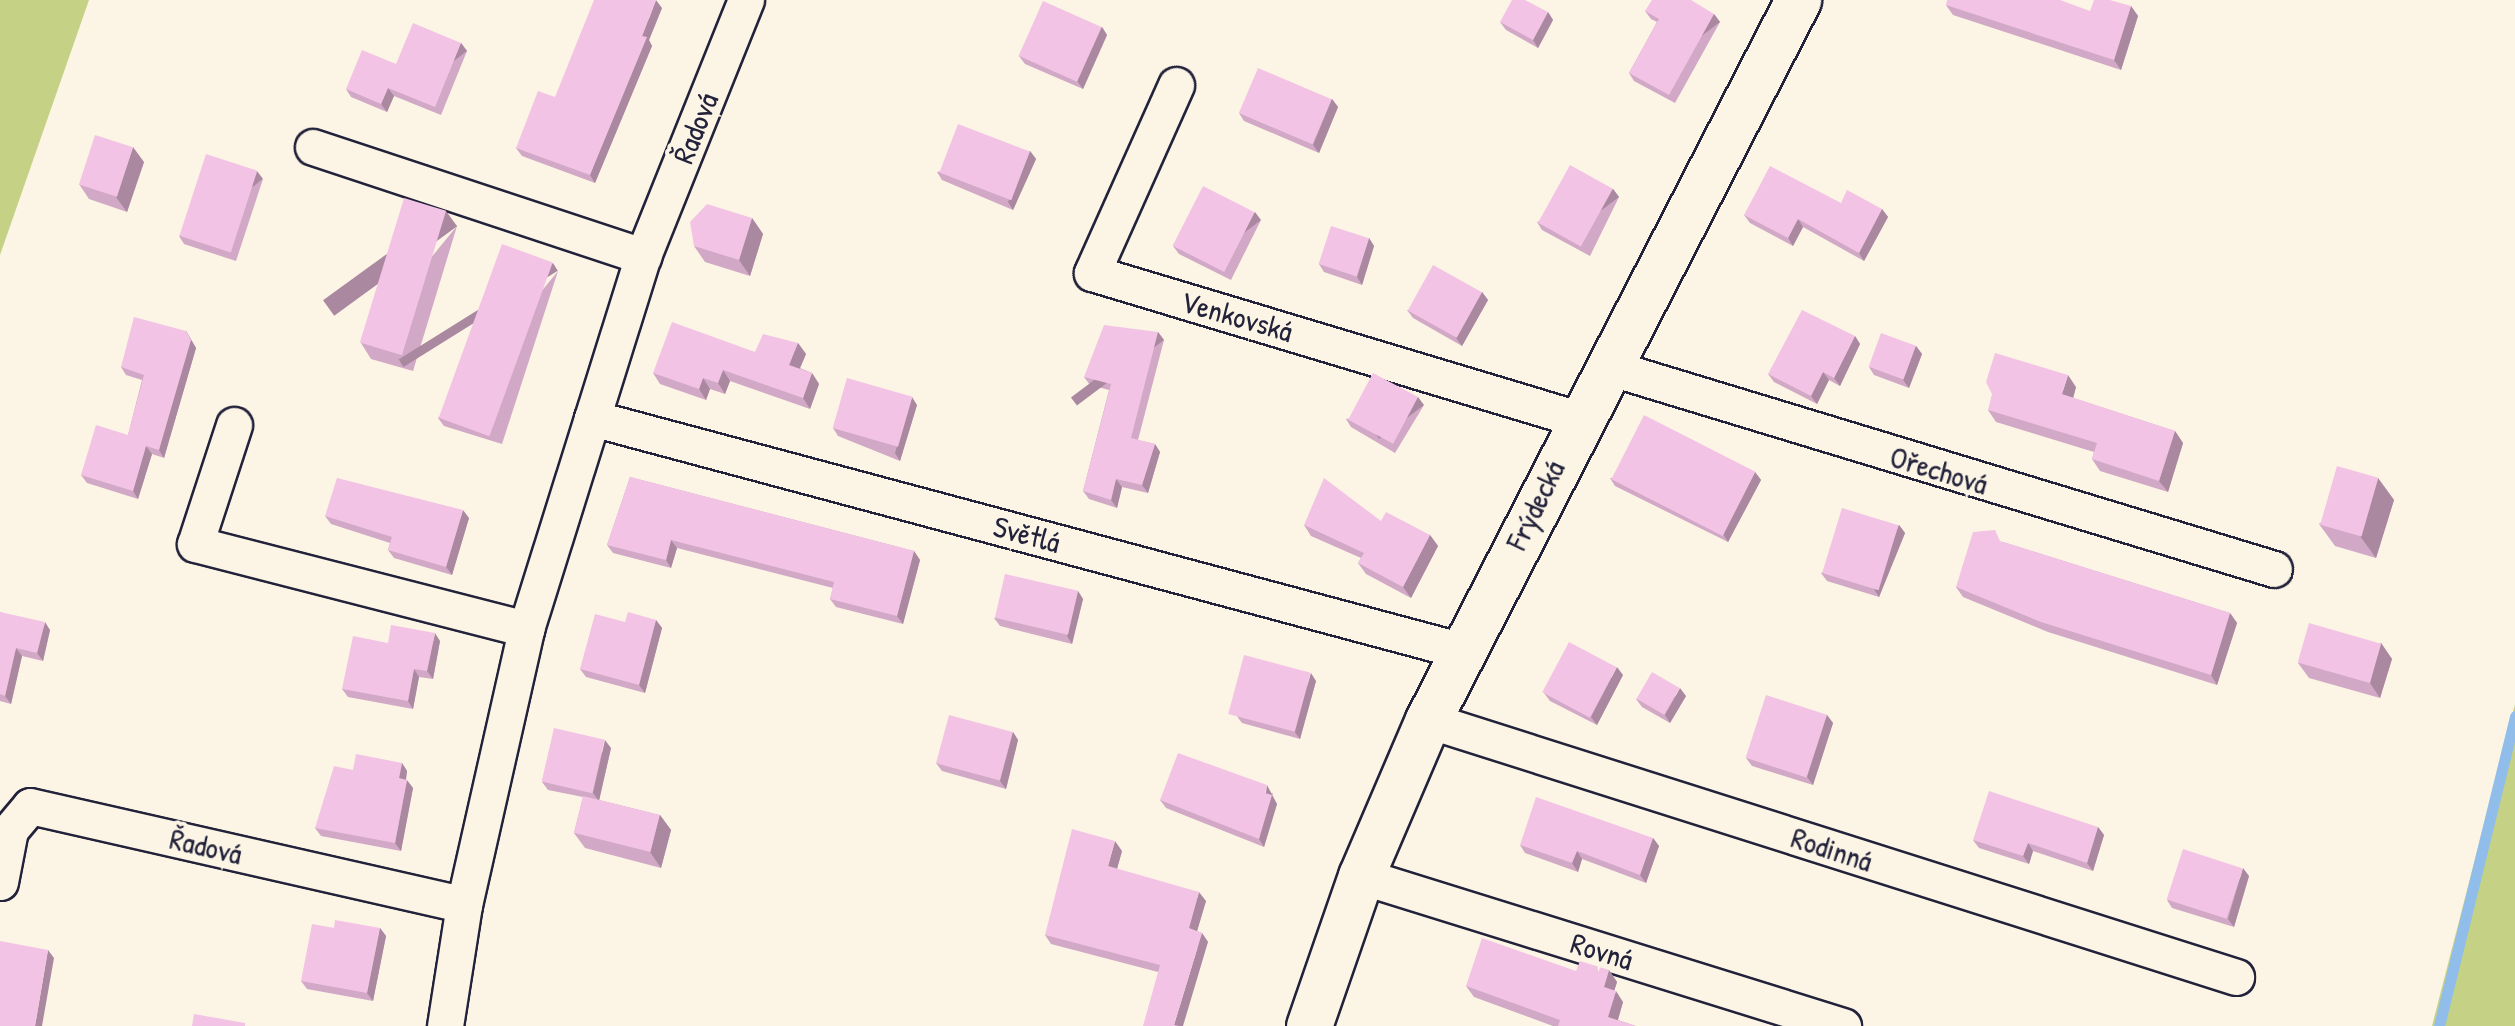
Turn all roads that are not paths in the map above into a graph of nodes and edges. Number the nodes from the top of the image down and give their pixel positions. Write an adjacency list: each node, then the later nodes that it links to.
1 (746, 0): 5 (street, Řadová)
2 (1798, 0): 6 (main road, Frýdecká)
3 (1176, 84): 8 (street, Venkovská)
4 (313, 146): 5 (street)
5 (643, 256): 7 (street, Řadová)
6 (1606, 366): 8 (main road, Frýdecká); 10 (street, Ořechová)
7 (592, 418): 11 (street, Řadová); 12 (street, Světlá)
8 (1578, 419): 12 (main road, Frýdecká)
9 (234, 425): 11 (street)
10 (2274, 569)
11 (526, 629): 16 (street, Řadová)
12 (1462, 651): 13 (main road, Frýdecká)
13 (1428, 720): 14 (main road, Frýdecká); 17 (street, Rodinná)
14 (1360, 876): 19 (main road, Frýdecká); 20 (street, Rovná)
15 (0, 882): 16 (street, Řadová)
16 (464, 905): 18 (street, Řadová)
17 (2236, 977)
18 (445, 1026)
19 (1310, 1026)
20 (1842, 1026)

